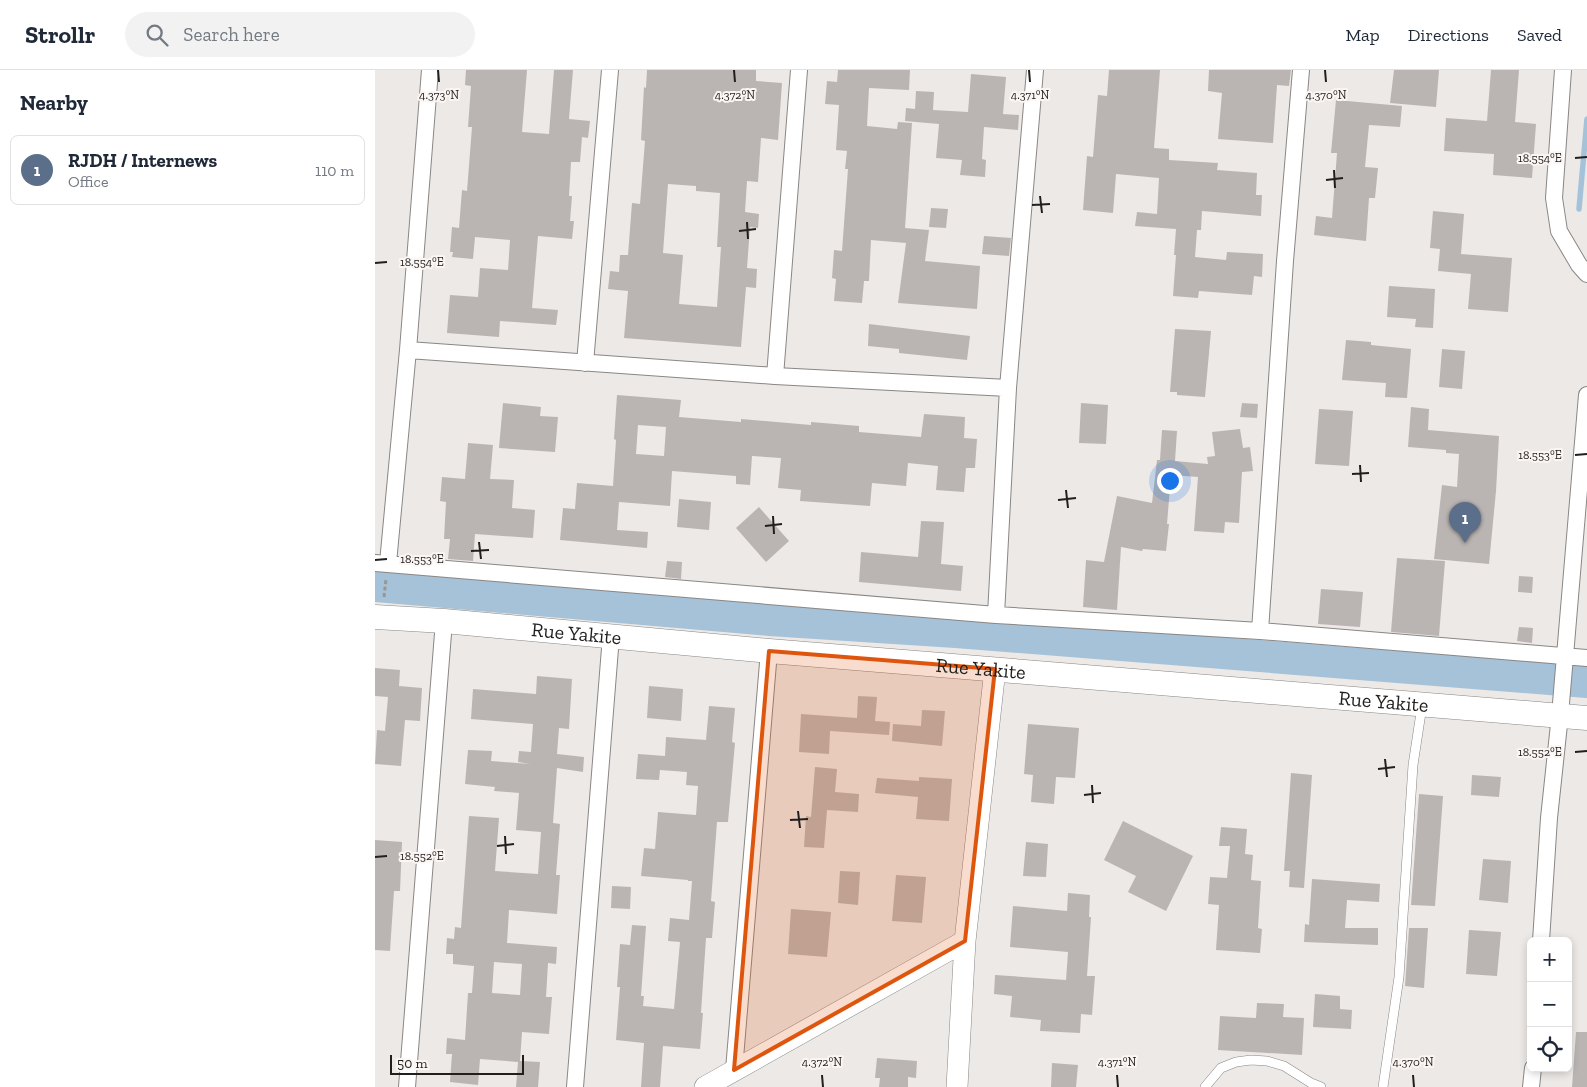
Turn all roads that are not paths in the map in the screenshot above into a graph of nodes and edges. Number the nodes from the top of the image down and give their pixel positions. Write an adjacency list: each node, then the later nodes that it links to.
1 (430, 70): 8 (street)
2 (609, 70): 9 (street)
3 (799, 70): 10 (street)
4 (1035, 70): 11 (street)
5 (1301, 70): 17 (street)
6 (1563, 70): 7 (street)
7 (1587, 274)
8 (408, 350): 9 (street); 13 (street)
9 (585, 363): 10 (street)
10 (775, 376): 11 (street)
11 (1008, 388): 14 (street)
12 (1587, 395): 20 (street)
13 (382, 563): 14 (street)
14 (996, 615): 17 (street)
15 (378, 617): 16 (main road, Rue Yakite)
16 (444, 621): 18 (main road, Rue Yakite); 30 (street)
17 (1259, 631): 20 (street)
18 (611, 636): 19 (main road, Rue Yakite); 31 (street)
19 (769, 651): 22 (main road, Rue Yakite); 28 (street)
20 (1564, 656): 21 (street); 24 (street)
21 (1587, 658)
22 (995, 668): 23 (main road, Rue Yakite); 27 (street)
23 (1422, 703): 24 (main road, Rue Yakite); 36 (lane)
24 (1560, 715): 25 (main road, Rue Yakite); 26 (street)
25 (1587, 718)
26 (1541, 937)
27 (965, 941): 28 (street); 33 (street)
28 (734, 1070): 32 (street)
29 (1533, 1072): 37 (street)
30 (407, 1087)
31 (575, 1087)
32 (705, 1087)
33 (957, 1087)
34 (1205, 1087): 35 (lane)
35 (1321, 1087)
36 (1383, 1087)
37 (1531, 1087)

